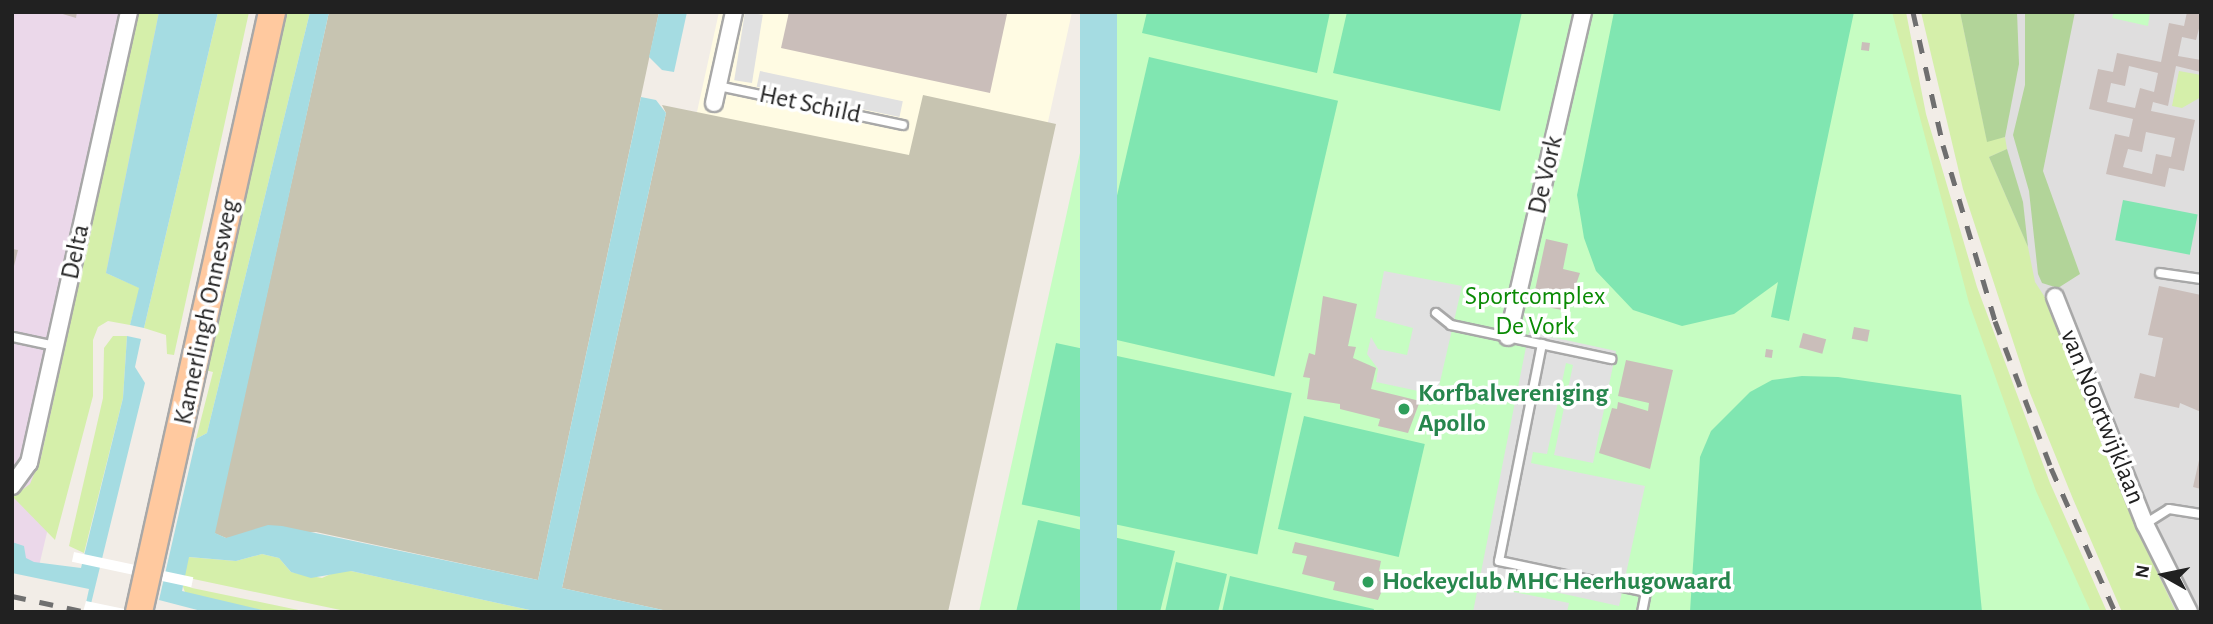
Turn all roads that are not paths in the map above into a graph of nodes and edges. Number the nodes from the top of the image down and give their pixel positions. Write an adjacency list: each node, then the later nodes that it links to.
1 (128, 12): 16 (street, Delta)
2 (255, 12): 21 (main road, Kamerlingh Onnesweg)
3 (272, 12): 22 (main road, Kamerlingh Onnesweg)
4 (734, 12): 6 (street)
5 (1583, 12): 14 (street, De Vork)
6 (718, 86): 7 (street); 8 (lane, Het Schild)
7 (714, 103)
8 (903, 125)
9 (2160, 273): 10 (lane)
10 (2201, 279)
11 (2054, 297): 20 (street, van Noortwijklaan)
12 (1436, 313): 14 (lane)
13 (13, 337): 16 (lane)
14 (1508, 337): 15 (lane)
15 (1542, 344): 17 (lane); 23 (lane)
16 (55, 346): 18 (street, Delta)
17 (1611, 359)
18 (12, 486)
19 (2201, 514): 20 (lane)
20 (2145, 524): 24 (street, van Noortwijklaan)
21 (123, 612)
22 (139, 612)
23 (1642, 612)
24 (2189, 612)

